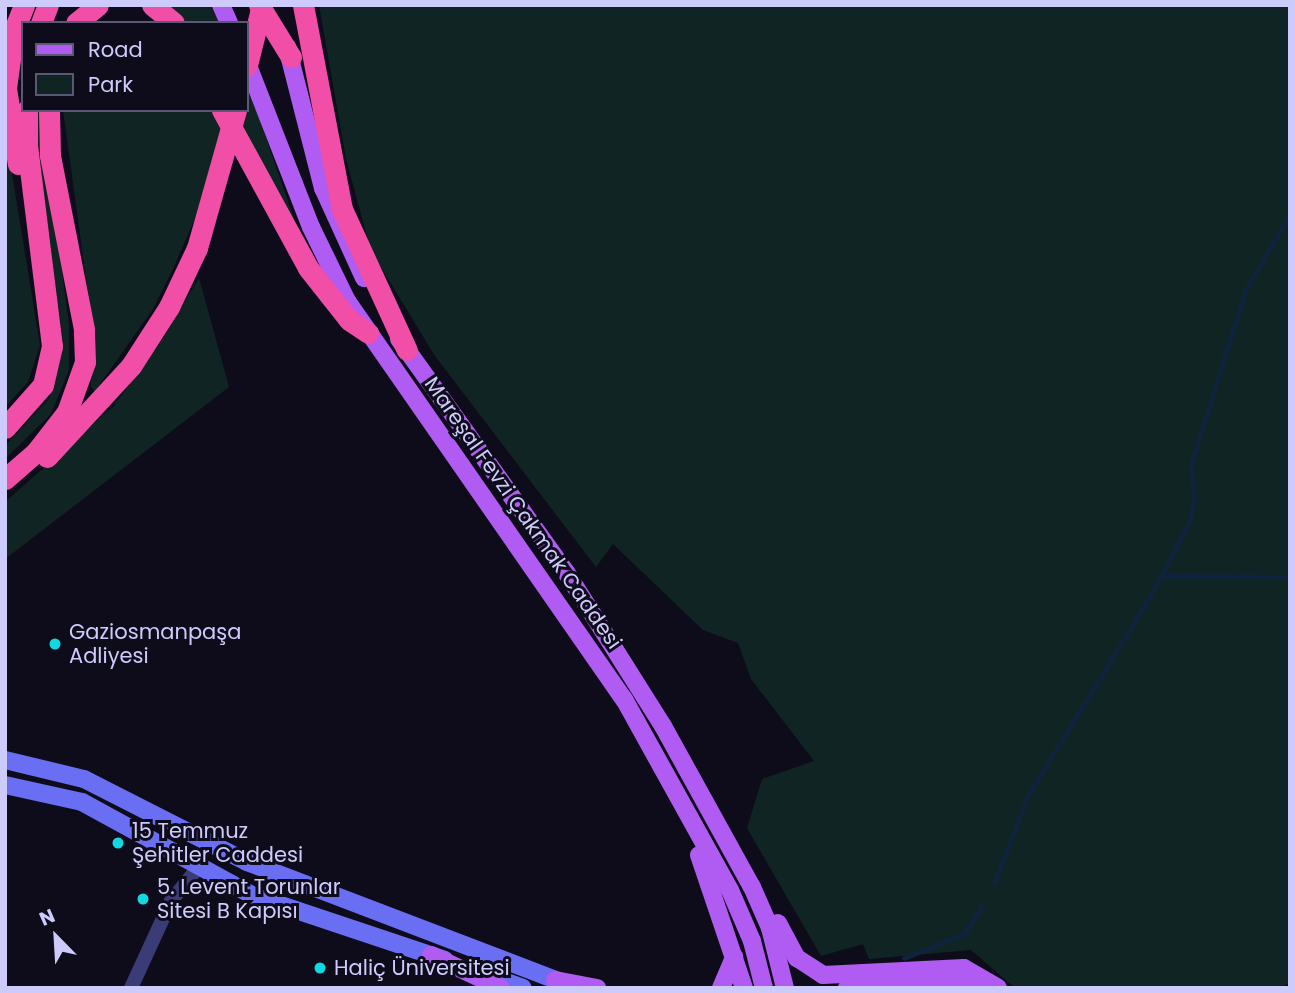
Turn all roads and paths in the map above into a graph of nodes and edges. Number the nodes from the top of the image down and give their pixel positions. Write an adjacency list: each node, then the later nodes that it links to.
1 (24, 5): 17 (highway)
2 (97, 5): 7 (highway)
3 (152, 5): 8 (highway)
4 (221, 5): 9 (main road)
5 (303, 5): 19 (highway)
6 (262, 7): 10 (highway, bridge); 11 (highway)
7 (78, 21)
8 (172, 21)
9 (228, 21)
10 (248, 57)
11 (291, 57): 19 (main road, Mareşal Fevzi Çakmak Caddesi)
12 (248, 64): 18 (main road, Mareşal Fevzi Çakmak Caddesi)
13 (27, 112): 17 (highway)
14 (49, 112): 21 (highway)
15 (223, 112): 18 (highway)
16 (235, 112): 22 (highway, bridge)
17 (39, 250): 20 (highway)
18 (368, 333): 25 (main road, Mareşal Fevzi Çakmak Caddesi)
19 (407, 350): 27 (main road, Mareşal Fevzi Çakmak Caddesi)
20 (5, 428)
21 (5, 479)
22 (5, 492)
23 (5, 760): 30 (main road)
24 (5, 785): 26 (main road)
25 (673, 787): 29 (main road); 38 (main road, Mareşal Fevzi Çakmak Caddesi)
26 (197, 869): 28 (main road); 31 (street)
27 (752, 887): 39 (main road, Mareşal Fevzi Çakmak Caddesi); 42 (main road)
28 (431, 956): 32 (main road); 33 (main road)
29 (734, 957): 36 (main road); 37 (main road)
30 (555, 980): 34 (main road); 35 (main road)
31 (131, 988)
32 (501, 988)
33 (523, 988)
34 (576, 988)
35 (597, 988)
36 (721, 988)
37 (744, 988)
38 (764, 988)
39 (785, 988)
40 (847, 988): 41 (main road)
41 (976, 988)
42 (998, 988)

